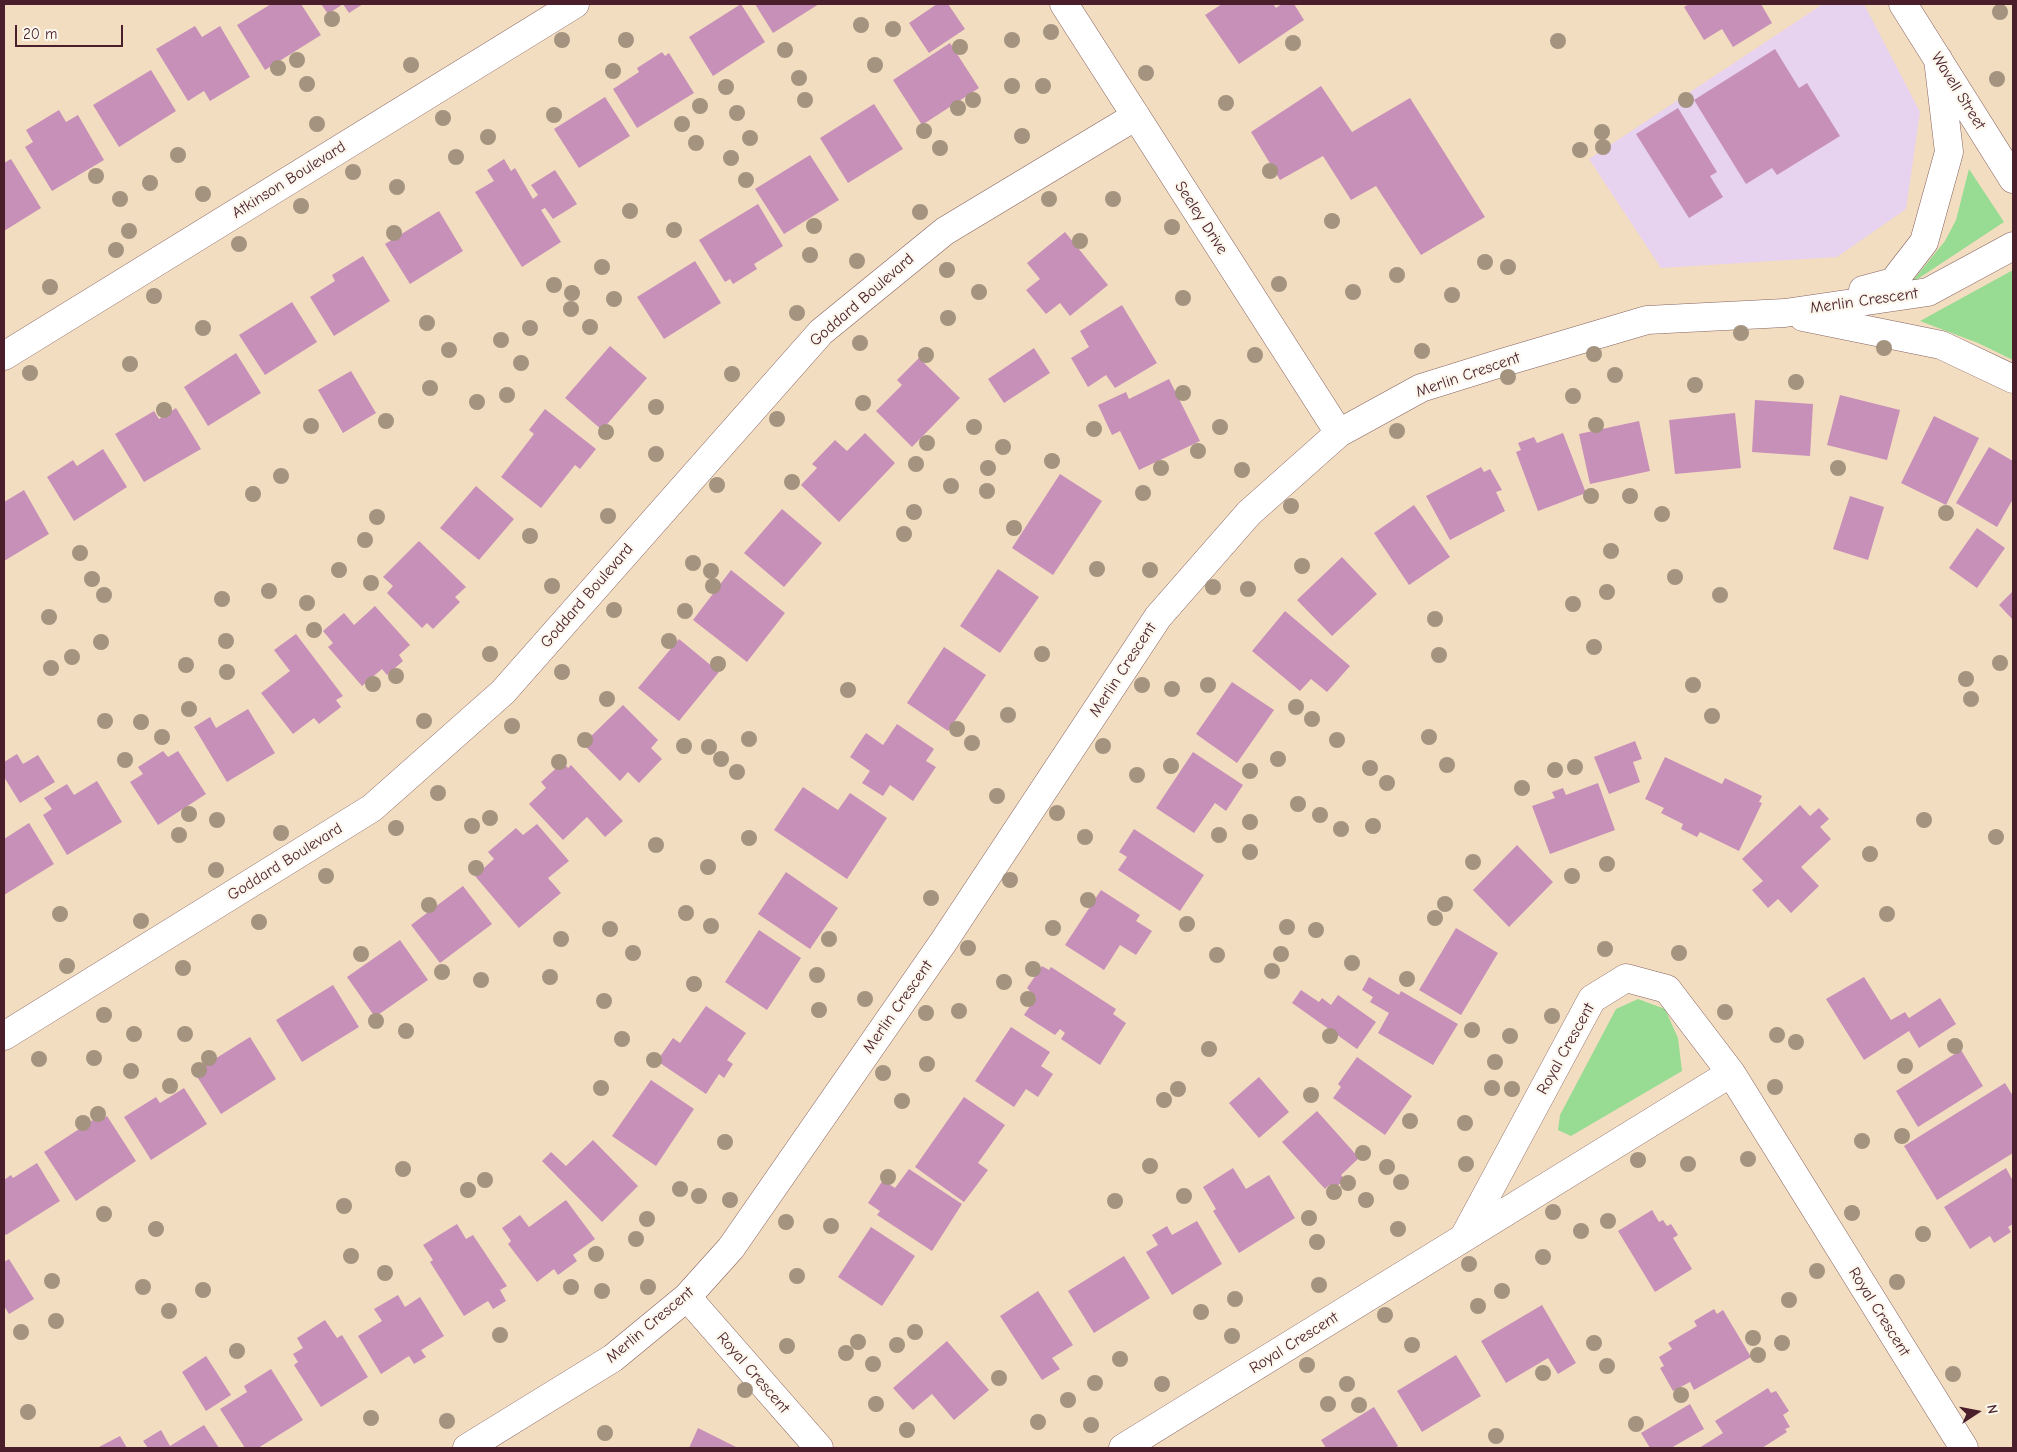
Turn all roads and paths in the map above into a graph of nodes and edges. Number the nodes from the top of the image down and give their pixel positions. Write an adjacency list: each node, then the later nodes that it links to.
1 (575, 4): 9 (street, Atkinson Boulevard)
2 (1064, 4): 5 (street, Seeley Drive)
3 (1903, 4): 4 (street, Wavell Street)
4 (1938, 59): 6 (street, Wavell Street); 8 (street)
5 (1136, 116): 11 (street, Seeley Drive); 12 (street, Goddard Boulevard)
6 (2013, 179)
7 (2013, 246): 8 (street, Merlin Crescent)
8 (1784, 313): 10 (street); 11 (street, Merlin Crescent)
9 (4, 356)
10 (2013, 380)
11 (1339, 433): 15 (street, Merlin Crescent)
12 (4, 1036)
13 (1731, 1073): 14 (street, Royal Crescent); 14 (street, Royal Crescent); 19 (street, Royal Crescent)
14 (1464, 1237): 18 (street, Royal Crescent)
15 (687, 1298): 16 (street, Merlin Crescent); 17 (street, Royal Crescent)
16 (467, 1448)
17 (819, 1448)
18 (1123, 1448)
19 (1964, 1448)

